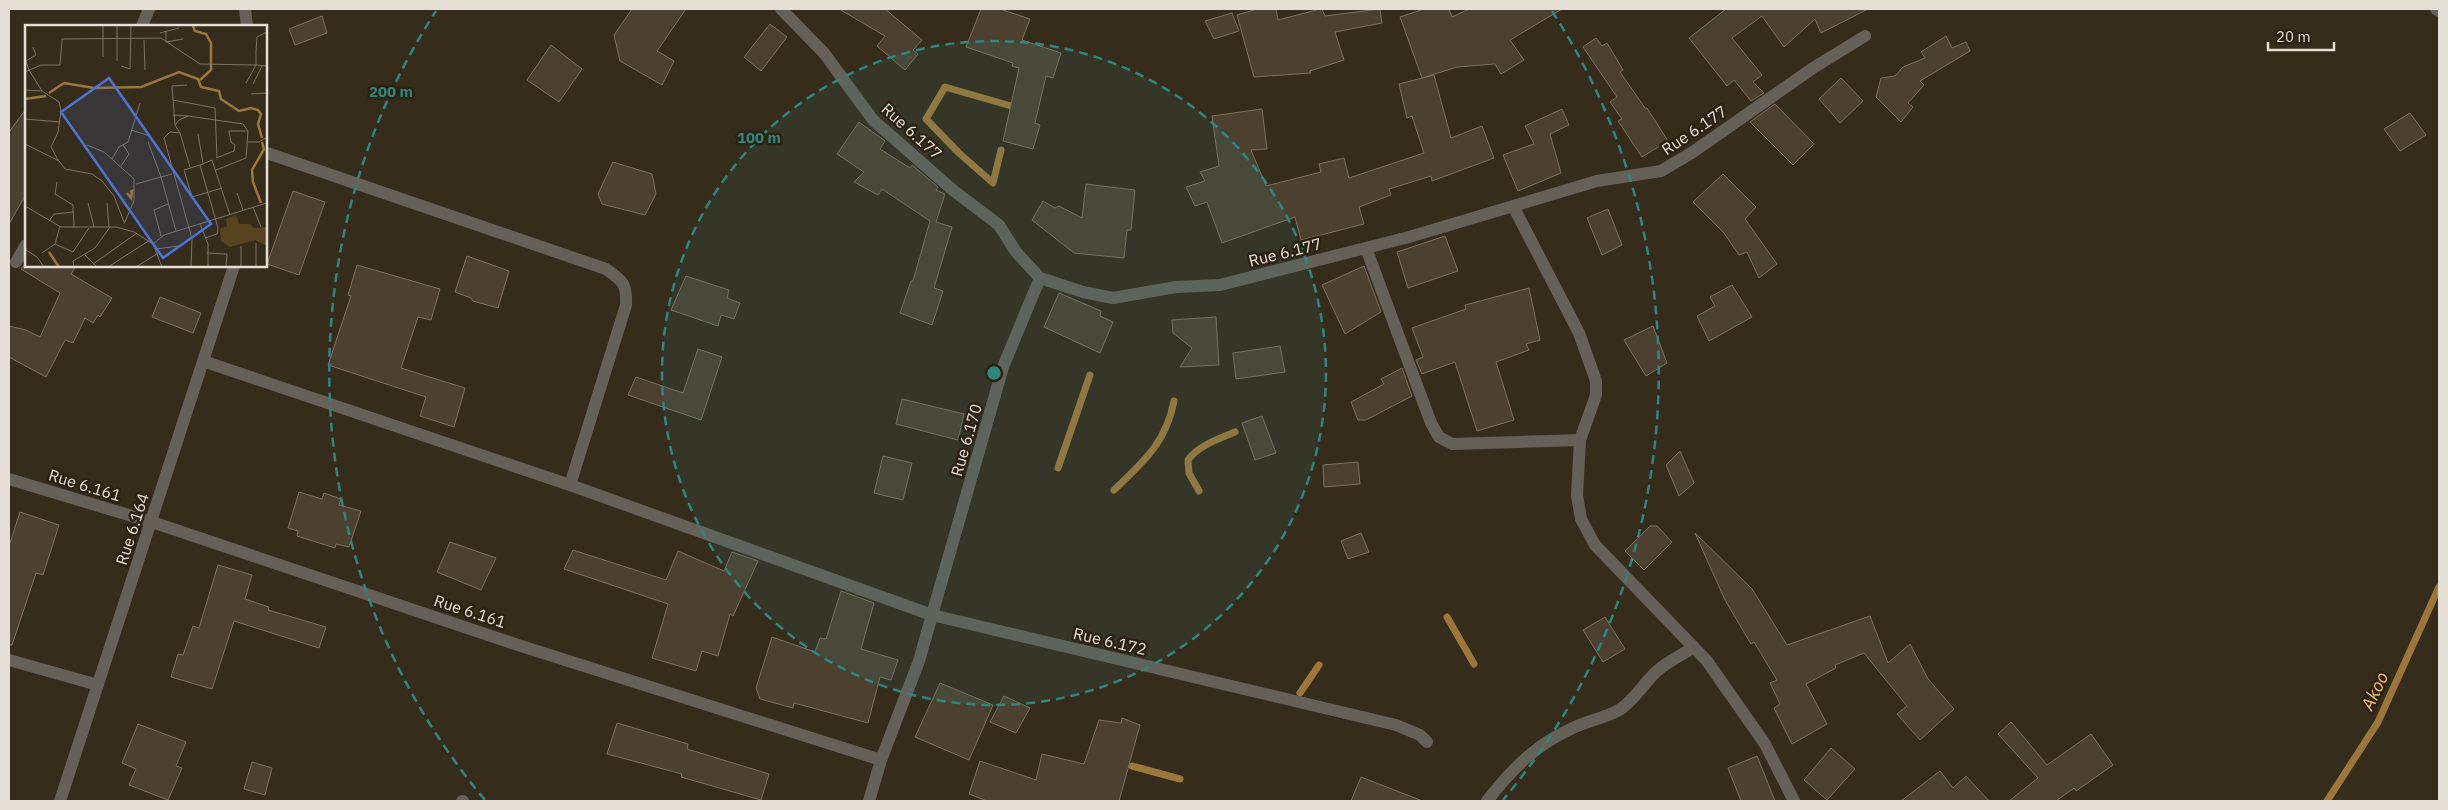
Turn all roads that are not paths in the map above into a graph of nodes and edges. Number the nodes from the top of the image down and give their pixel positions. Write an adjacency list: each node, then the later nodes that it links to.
1 (149, 9): 4 (street)
2 (245, 9): 5 (street)
3 (781, 9): 13 (street, Rue 6.177)
4 (142, 25)
5 (247, 25)
6 (1865, 36): 8 (street, Rue 6.177)
7 (268, 155): 17 (street)
8 (1513, 206): 10 (street, Rue 6.177); 15 (street)
9 (25, 247): 11 (street)
10 (1366, 248): 13 (street, Rue 6.177); 15 (street)
11 (16, 262)
12 (233, 268): 14 (street, Rue 6.164)
13 (1040, 278): 19 (street, Rue 6.170)
14 (203, 361): 17 (street, Rue 6.172); 18 (street, Rue 6.164)
15 (1580, 440): 20 (street)
16 (9, 479): 18 (street, Rue 6.161)
17 (570, 485): 19 (street, Rue 6.172)
18 (152, 522): 22 (street, Rue 6.164); 24 (street, Rue 6.161)
19 (932, 615): 23 (street, Rue 6.172); 24 (street)
20 (1694, 647): 27 (street); 28 (street)
21 (9, 660): 22 (street)
22 (98, 686): 25 (street, Rue 6.164)
23 (1427, 742)
24 (880, 760): 26 (street)
25 (60, 801)
26 (869, 801)
27 (1487, 801)
28 (1794, 801)

